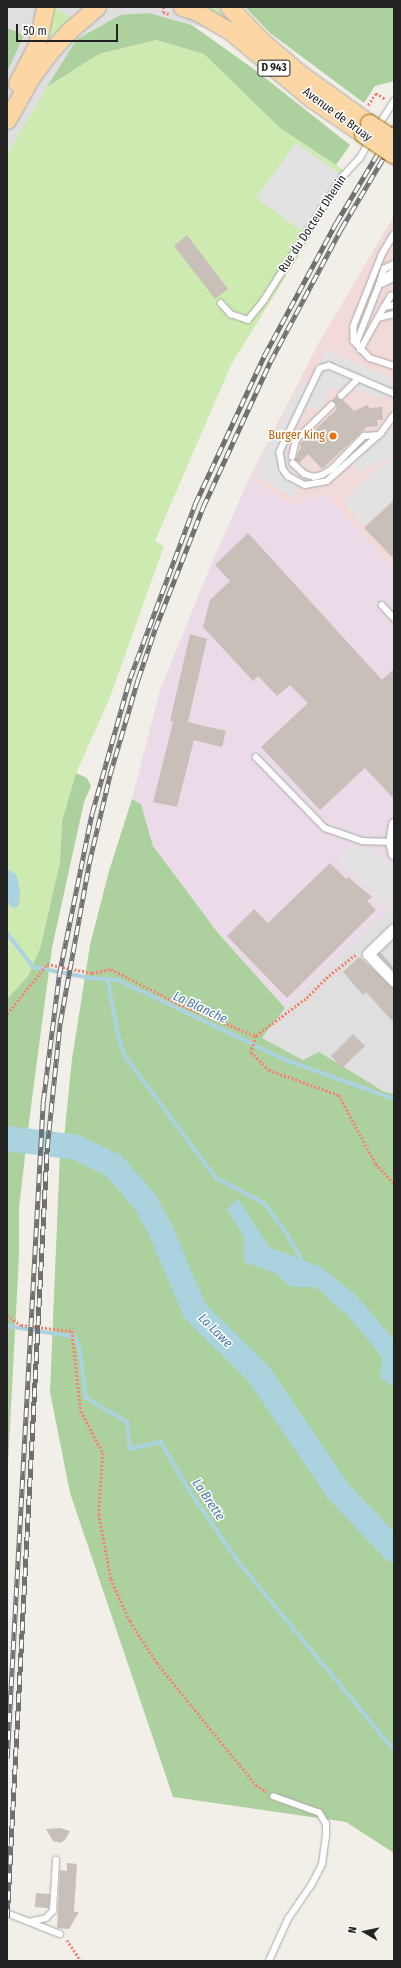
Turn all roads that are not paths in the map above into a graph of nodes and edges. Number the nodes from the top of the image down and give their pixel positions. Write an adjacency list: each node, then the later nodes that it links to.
1 (45, 7): 6 (main road)
2 (111, 7): 5 (main road)
3 (182, 7): 9 (main road, Avenue de Bruay / D 943)
4 (229, 7): 9 (main road, Avenue de Bruay / D 943)
5 (92, 11): 8 (main road)
6 (7, 100)
7 (393, 102): 18 (lane, Rue du Docteur Dhenin)
8 (7, 120)
9 (365, 123): 10 (main road, Avenue de Bruay / D 943, bridge); 11 (main road, Avenue de Bruay / D 943, bridge)
10 (394, 139)
11 (394, 155)
12 (394, 235): 23 (lane)
13 (394, 264): 16 (lane)
14 (394, 271): 16 (lane)
15 (394, 278): 16 (lane)
16 (379, 285): 23 (lane)
17 (394, 295): 20 (lane)
18 (221, 303)
19 (394, 305): 20 (lane)
20 (384, 307): 22 (lane)
21 (394, 314): 22 (lane)
22 (378, 318): 24 (lane)
23 (356, 344): 24 (lane)
24 (360, 350): 25 (lane)
25 (394, 366)
26 (358, 379): 27 (lane); 28 (lane); 31 (lane)
27 (394, 394)
28 (341, 396)
29 (332, 405): 31 (lane)
30 (394, 415): 31 (lane)
31 (379, 435)
32 (382, 605): 33 (lane)
33 (394, 618)
34 (256, 757): 36 (lane)
35 (394, 824): 36 (street)
36 (391, 842): 37 (street)
37 (394, 854)
38 (394, 930): 39 (street)
39 (394, 981)
40 (274, 1797): 45 (lane)
41 (56, 1860): 43 (lane)
42 (7, 1914): 43 (lane)
43 (29, 1922): 44 (lane)
44 (60, 1934)
45 (269, 1961)

